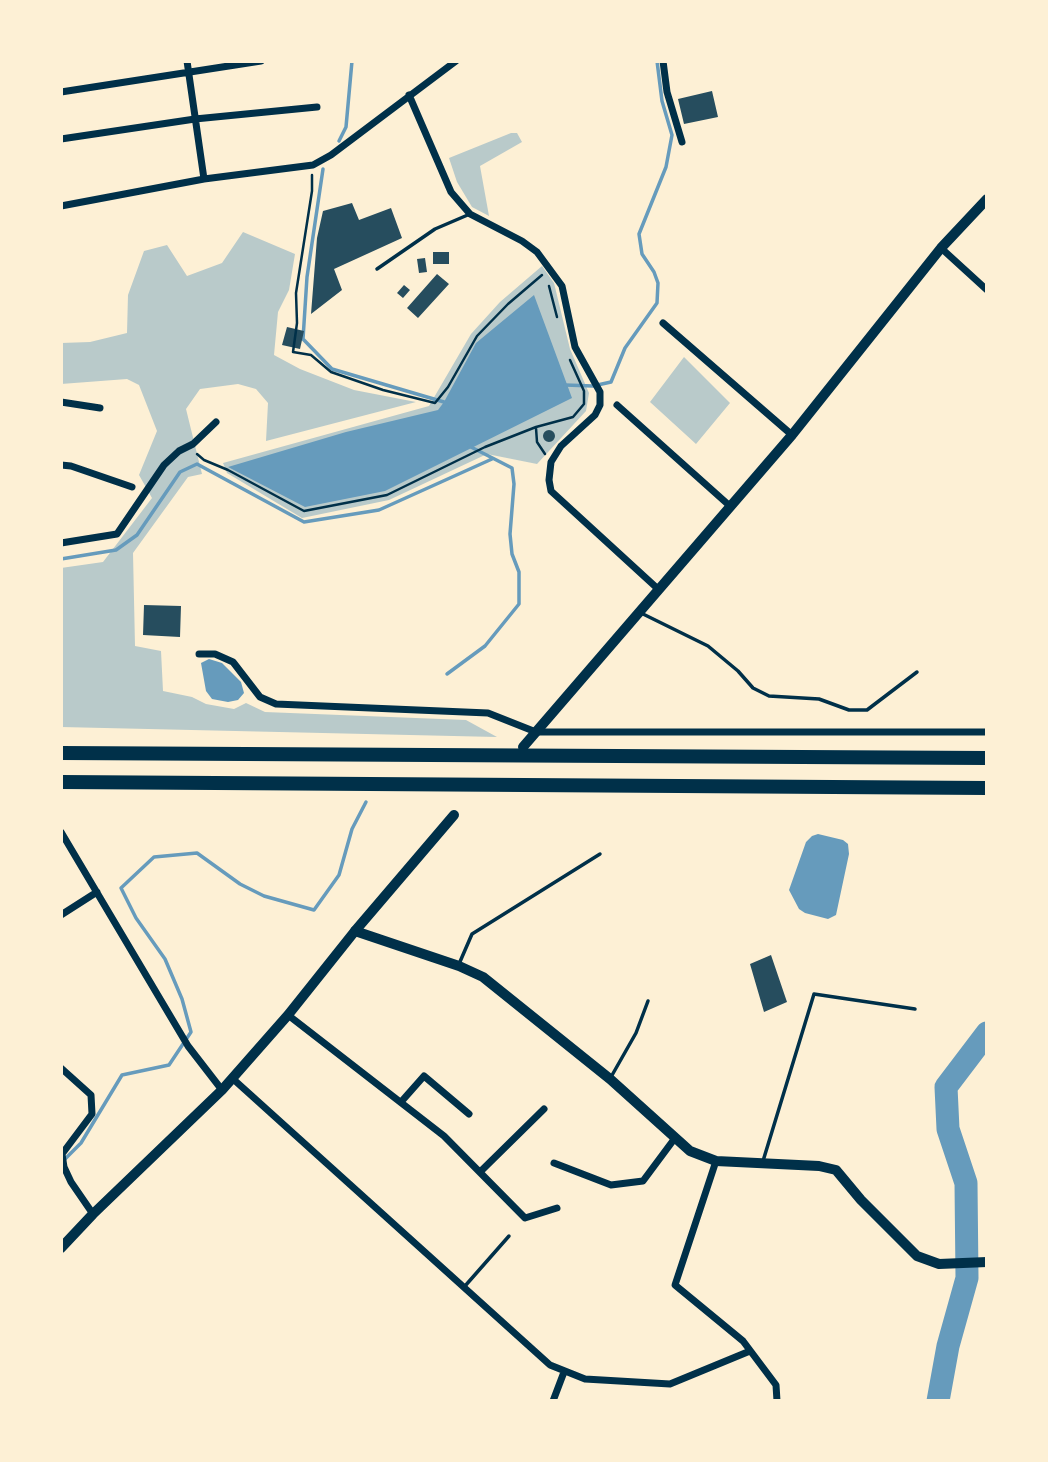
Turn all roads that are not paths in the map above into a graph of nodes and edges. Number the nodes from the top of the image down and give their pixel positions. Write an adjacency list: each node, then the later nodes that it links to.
1 (187, 61): 5 (street)
2 (261, 61): 5 (street)
3 (456, 61): 7 (street)
4 (663, 61): 11 (street)
5 (188, 71): 6 (street); 9 (street)
6 (61, 92)
7 (409, 95): 12 (street); 15 (street)
8 (317, 107): 9 (street)
9 (195, 119): 10 (street); 12 (street)
10 (61, 139)
11 (682, 142)
12 (204, 179): 14 (street)
13 (987, 199): 16 (main road)
14 (61, 206)
15 (470, 214): 17 (lane); 29 (street)
16 (942, 248): 18 (street); 24 (main road)
17 (377, 269)
18 (987, 290)
19 (663, 323): 24 (street)
20 (61, 402): 22 (street)
21 (617, 405): 27 (street)
22 (100, 408)
23 (216, 422): 28 (street)
24 (792, 435): 27 (main road)
25 (61, 465): 26 (street)
26 (132, 487)
27 (731, 507): 29 (main road)
28 (61, 543)
29 (658, 589): 30 (main road)
30 (639, 612): 32 (lane); 33 (main road)
31 (199, 654): 33 (street)
32 (917, 672)
33 (536, 732): 34 (street); 35 (main road)
34 (987, 732)
35 (523, 747)
36 (61, 753): 37 (highway)
37 (987, 758)
38 (61, 782): 39 (highway)
39 (987, 788)
40 (454, 815): 45 (main road)
41 (61, 832): 43 (street)
42 (600, 854): 46 (lane)
43 (97, 892): 44 (street); 53 (street)
44 (61, 915)
45 (355, 931): 46 (street); 49 (main road)
46 (459, 966): 52 (street)
47 (648, 1001): 52 (lane)
48 (915, 1009): 61 (lane)
49 (288, 1015): 51 (main road); 54 (street)
50 (61, 1068): 58 (street)
51 (232, 1078): 53 (main road); 68 (street)
52 (610, 1079): 57 (street)
53 (222, 1090): 64 (main road)
54 (401, 1102): 56 (street); 62 (street)
55 (544, 1110): 62 (street)
56 (468, 1114)
57 (675, 1138): 59 (street); 60 (street)
58 (62, 1154): 64 (street)
59 (716, 1160): 61 (street); 69 (street)
60 (554, 1163)
61 (762, 1163): 67 (street)
62 (480, 1172): 63 (street)
63 (557, 1209)
64 (93, 1214): 66 (main road)
65 (509, 1236): 68 (lane)
66 (61, 1248)
67 (985, 1261)
68 (464, 1287): 70 (street)
69 (750, 1351): 70 (street); 72 (street)
70 (564, 1372): 71 (street)
71 (553, 1401)
72 (777, 1401)

